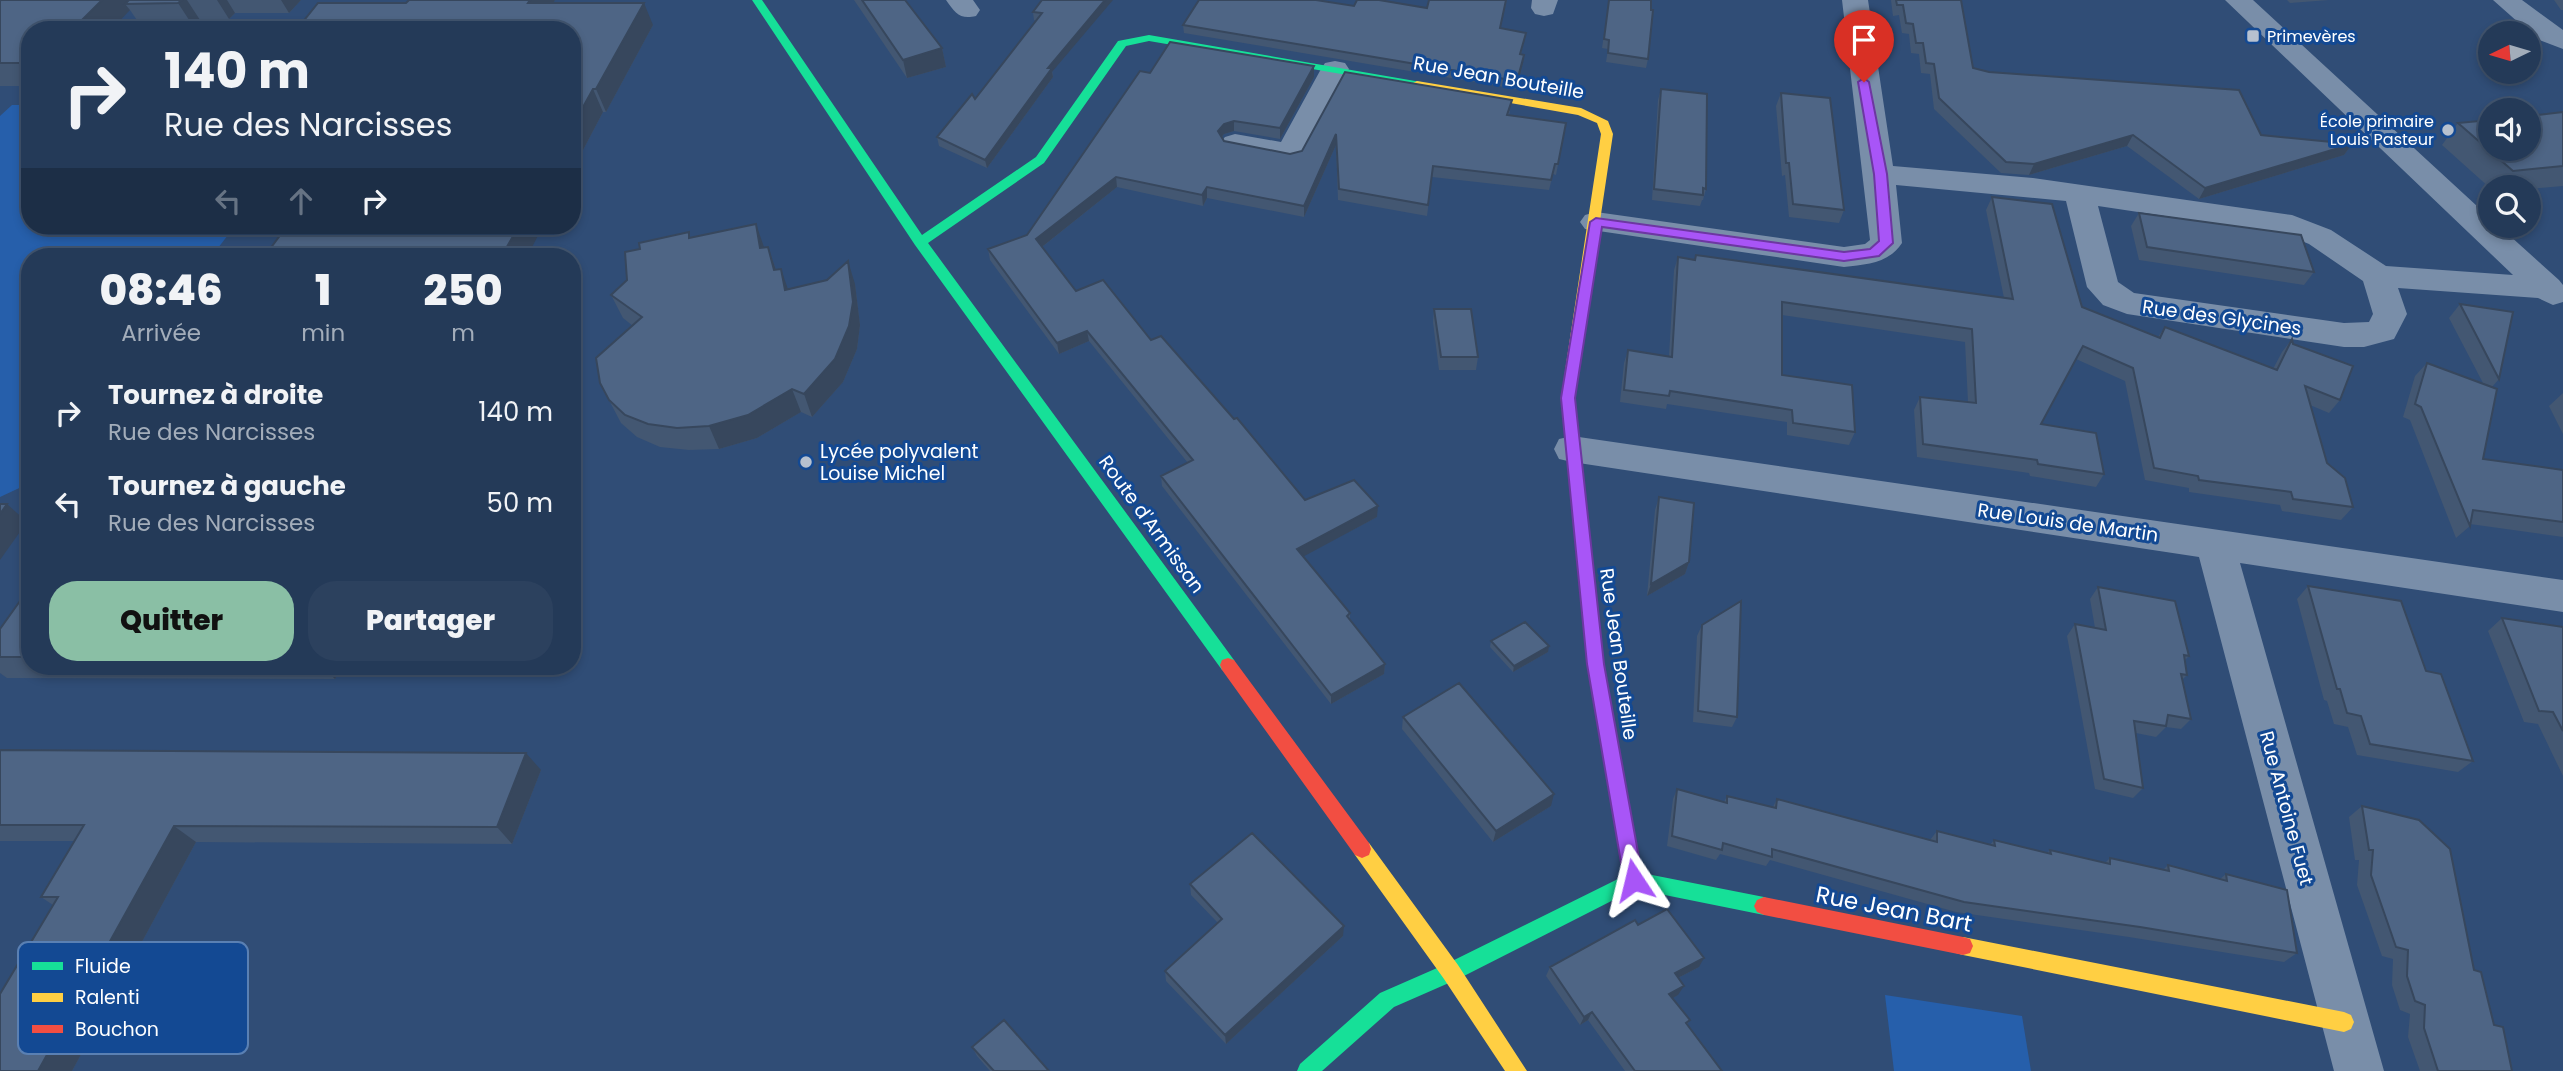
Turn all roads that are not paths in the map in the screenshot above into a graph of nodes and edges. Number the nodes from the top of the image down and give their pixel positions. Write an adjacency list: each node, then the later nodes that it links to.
1 (757, 0): 11 (street, Route d'Armissan)
2 (1855, 0): 8 (street)
3 (2238, 0): 13 (street)
4 (2507, 0): 5 (street)
5 (2563, 41)
6 (1335, 69): 7 (street); 10 (street, Rue Jean Bouteille); 11 (street, Rue Jean Bouteille)
7 (1235, 143)
8 (1881, 174): 9 (street); 10 (street)
9 (2080, 195): 12 (street); 12 (street, Rue des Glycines)
10 (1596, 222): 14 (street, Rue Jean Bouteille)
11 (920, 242): 18 (street, Route d'Armissan)
12 (2378, 276): 13 (street)
13 (2555, 295)
14 (1572, 449): 15 (street, Rue Louis de Martin); 17 (street, Rue Jean Bouteille)
15 (2215, 544): 16 (street, Rue Louis de Martin); 19 (street, Rue Antoine Fuet)
16 (2563, 596)
17 (1634, 880): 18 (street); 19 (street, Rue Jean Bart)
18 (1451, 972): 20 (street); 21 (street, Route d'Armissan)
19 (2344, 1022): 22 (street, Rue Antoine Fuet)
20 (1307, 1071)
21 (1517, 1071)
22 (2360, 1071)

